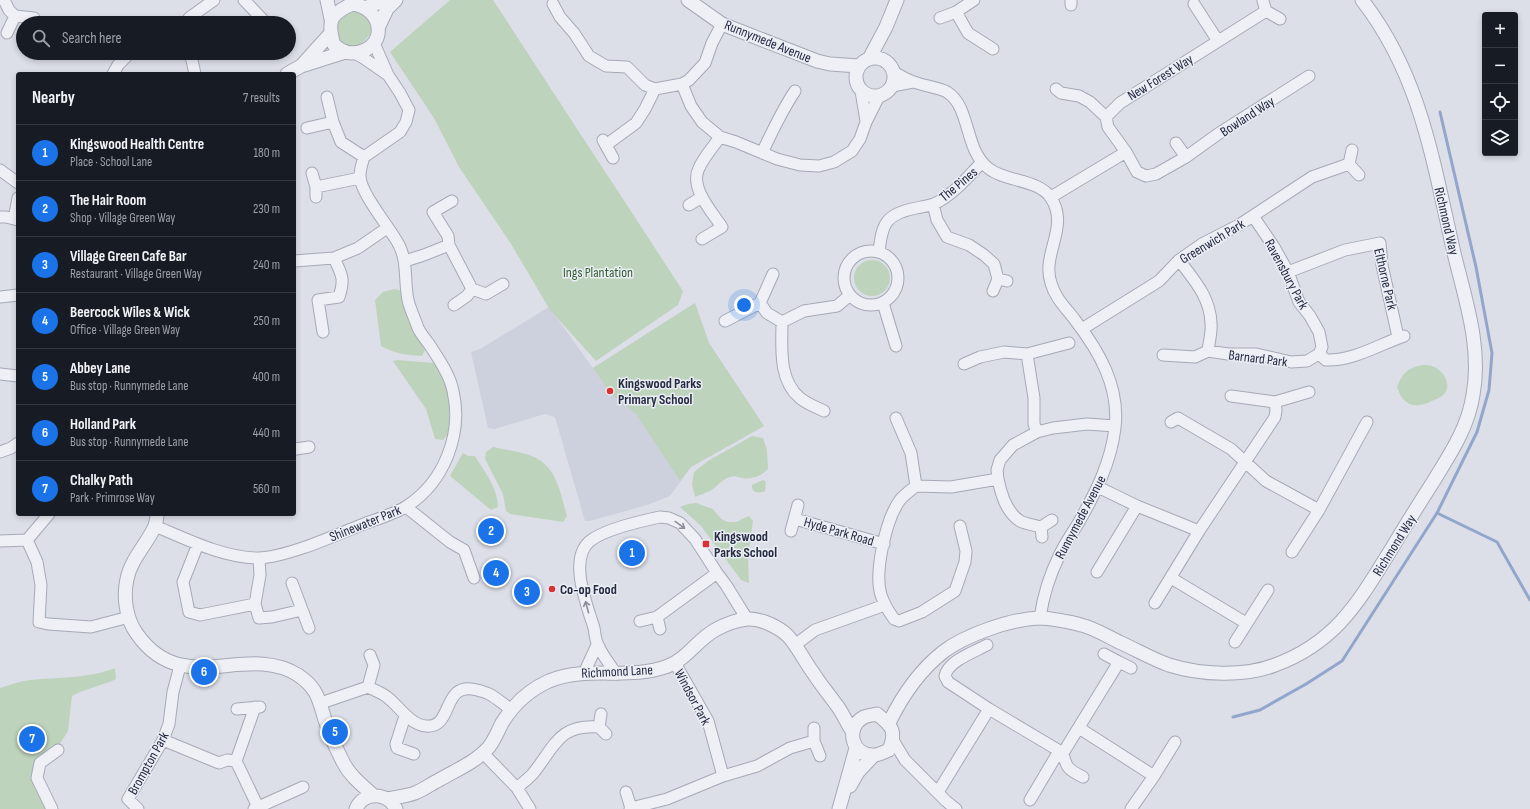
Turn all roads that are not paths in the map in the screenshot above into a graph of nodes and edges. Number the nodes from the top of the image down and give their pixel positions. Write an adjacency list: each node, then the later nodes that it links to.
1 (4, 0): 16 (street)
2 (214, 0): 17 (street)
3 (244, 0): 18 (street)
4 (327, 0): 20 (street)
5 (384, 0): 14 (street)
6 (396, 0): 24 (street)
7 (688, 0): 22 (street, Runnymede Avenue)
8 (897, 0): 23 (street)
9 (974, 0): 15 (street)
10 (1362, 0): 156 (street, Richmond Way)
11 (350, 2): 14 (street); 20 (street)
12 (551, 4): 46 (street)
13 (1194, 4): 27 (street)
14 (365, 8): 24 (street)
15 (956, 12): 19 (street); 29 (street)
16 (15, 16): 25 (street)
17 (192, 16)
18 (259, 16)
19 (940, 18)
20 (331, 19): 26 (street)
21 (1280, 19): 27 (street, New Forest Way)
22 (722, 24): 34 (street, Runnymede Avenue); 43 (street)
23 (886, 27): 33 (street); 36 (street)
24 (378, 28): 28 (street)
25 (7, 33)
26 (330, 34): 30 (street); 35 (street)
27 (1218, 41): 51 (street, New Forest Way)
28 (374, 43): 30 (street); 40 (street)
29 (992, 49)
30 (349, 53): 35 (street); 40 (street)
31 (123, 60): 37 (street)
32 (192, 60): 38 (street)
33 (864, 62): 34 (street, Runnymede Avenue); 36 (street); 45 (street)
34 (830, 64): 45 (street, Runnymede Avenue)
35 (301, 66): 39 (street)
36 (890, 67): 42 (street); 44 (street)
37 (114, 72)
38 (195, 72)
39 (290, 72)
40 (388, 75): 60 (street)
41 (1309, 76): 61 (street, Bowland Way)
42 (913, 82): 44 (street); 63 (street)
43 (682, 84): 46 (street); 55 (street)
44 (892, 86): 49 (street)
45 (859, 87): 49 (street); 53 (street)
46 (655, 89): 62 (street)
47 (1056, 89): 51 (street)
48 (795, 91): 59 (street)
49 (878, 96): 53 (street)
50 (327, 97): 52 (street)
51 (1106, 118): 58 (street)
52 (333, 122): 54 (street); 60 (street)
53 (866, 122): 59 (street)
54 (307, 128)
55 (720, 137): 59 (street); 70 (street)
56 (1176, 143): 61 (street)
57 (1352, 150): 64 (street)
58 (1126, 152): 61 (street, Bowland Way); 71 (street)
59 (762, 153)
60 (364, 157): 68 (street)
61 (1186, 157)
62 (613, 158)
63 (982, 162): 71 (street); 73 (street, The Pines)
64 (1349, 164): 67 (street); 75 (street, Greenwich Park)
65 (0, 170): 69 (street)
66 (312, 173): 68 (street)
67 (1359, 175)
68 (360, 178): 78 (street, Shinewater Park)
69 (16, 182)
70 (702, 197): 74 (street); 79 (street)
71 (1050, 197): 99 (street, Runnymede Avenue)
72 (452, 201): 80 (street)
73 (933, 204): 81 (street, The Pines); 90 (street, The Pines)
74 (689, 205)
75 (1253, 216): 83 (street, Greenwich Park); 87 (street, Ravensbury Park)
76 (0, 218): 77 (street)
77 (16, 220)
78 (387, 228): 82 (street); 85 (street, Shinewater Park)
79 (702, 239)
80 (449, 245): 85 (street); 89 (street)
81 (879, 252): 91 (street); 95 (street)
82 (334, 258): 84 (street); 100 (street)
83 (1179, 260): 99 (street, Greenwich Park); 103 (street, Barnard Park)
84 (296, 261)
85 (405, 261): 129 (street, Shinewater Park)
86 (774, 271): 94 (street)
87 (1288, 272): 106 (street, Ravensbury Park); 106 (street, Elthorne Park)
88 (503, 284): 89 (street)
89 (472, 289): 96 (street)
90 (993, 291)
91 (850, 295): 95 (street); 98 (street)
92 (16, 296): 93 (street)
93 (0, 301)
94 (760, 303): 97 (street); 98 (street)
95 (883, 303): 102 (street)
96 (454, 305)
97 (725, 321)
98 (782, 322): 113 (street)
99 (1082, 329): 117 (street, Runnymede Avenue)
100 (323, 332)
101 (1069, 343): 104 (street)
102 (896, 346)
103 (1208, 351): 105 (street, Barnard Park); 106 (street, Barnard Park)
104 (1027, 354): 107 (street); 118 (street)
105 (1163, 355)
106 (1322, 357)
107 (964, 364)
108 (0, 374): 109 (street)
109 (16, 376)
110 (1309, 392): 112 (street)
111 (1231, 396): 112 (street)
112 (1275, 402): 123 (street)
113 (824, 411)
114 (896, 418): 125 (street)
115 (1171, 422): 123 (street)
116 (1367, 422): 130 (street)
117 (1115, 426): 118 (street); 126 (street, Runnymede Avenue)
118 (1037, 432): 124 (street)
119 (16, 444): 122 (street)
120 (296, 448): 121 (street)
121 (309, 448)
122 (0, 452)
123 (1245, 462): 130 (street); 137 (street)
124 (998, 479): 125 (street); 134 (street)
125 (916, 486): 141 (street, Hyde Park Road)
126 (1098, 487): 128 (street); 156 (street, Runnymede Avenue)
127 (798, 505): 132 (street, Hyde Park Road)
128 (1137, 506): 137 (street); 144 (street)
129 (406, 507): 143 (street, Shinewater Park); 146 (street)
130 (1319, 510): 142 (street)
131 (48, 516): 139 (street)
132 (795, 519): 136 (street, Hyde Park Road); 141 (street, Hyde Park Road)
133 (156, 520): 140 (street, Shinewater Park); 154 (street)
134 (1052, 520)
135 (960, 526): 152 (street, Hyde Park Road)
136 (791, 531)
137 (1199, 532): 147 (street)
138 (0, 540): 139 (street)
139 (27, 540): 154 (street)
140 (198, 544): 143 (street, Shinewater Park); 151 (street)
141 (884, 544): 152 (street, Hyde Park Road)
142 (1292, 552)
143 (259, 558): 151 (street)
144 (1097, 572)
145 (717, 573): 155 (street); 157 (street); 163 (street, one-way to 145)
146 (474, 578)
147 (1171, 578): 150 (street); 159 (street)
148 (292, 583): 153 (street)
149 (1268, 590): 159 (street)
150 (1155, 603)
151 (255, 604): 153 (street)
152 (885, 605): 164 (street)
153 (302, 610): 160 (street)
154 (129, 617): 170 (street)
155 (657, 617): 158 (street); 161 (street)
156 (1040, 618): 175 (street, Richmond Way)
157 (747, 619): 164 (street, Richmond Lane); 169 (street, Richmond Lane)
158 (640, 621)
159 (1246, 623): 162 (street)
160 (309, 628)
161 (660, 629)
162 (1235, 642)
163 (597, 645): 172 (street); 173 (street)
164 (795, 645): 177 (street, Richmond Lane)
165 (987, 645): 179 (street)
166 (1104, 654): 168 (street)
167 (370, 655): 174 (street)
168 (1119, 662): 171 (street); 186 (street)
169 (675, 663): 173 (street, Richmond Lane); 202 (street, Windsor Park)
170 (180, 666): 176 (street); 188 (street, Brompton Park)
171 (1131, 668)
172 (584, 673): 173 (street, Richmond Lane); 180 (street, Richmond Lane)
173 (616, 674)
174 (368, 687): 176 (street); 183 (street)
175 (901, 699): 182 (street, Richmond Way); 184 (street, Richmond Way)
176 (321, 703): 201 (street)
177 (836, 703): 182 (street, Richmond Lane); 187 (street, Richmond Lane)
178 (237, 709): 200 (street)
179 (989, 709): 194 (street); 208 (street)
180 (512, 710): 183 (street); 195 (street, Richmond Lane)
181 (601, 714): 206 (street)
182 (871, 715): 184 (street); 187 (street)
183 (405, 716): 196 (street)
184 (889, 723): 189 (street)
185 (814, 728): 190 (street)
186 (1079, 728): 194 (street); 203 (street)
187 (852, 731): 192 (street)
188 (163, 740): 200 (street); 218 (street, Brompton Park)
189 (893, 740): 197 (street); 199 (street)
190 (814, 741): 198 (street); 202 (street)
191 (1175, 742): 203 (street)
192 (856, 748): 197 (street); 213 (street)
193 (58, 750): 217 (street)
194 (1061, 752): 204 (street); 211 (street)
195 (483, 753): 206 (street); 209 (street, Richmond Lane)
196 (414, 754)
197 (876, 755): 199 (street); 213 (street)
198 (820, 756)
199 (905, 760): 208 (street)
200 (236, 761): 215 (street)
201 (350, 774): 210 (street); 214 (street)
202 (723, 776): 216 (street)
203 (1154, 776): 222 (street)
204 (1082, 778)
205 (303, 787): 215 (street)
206 (516, 788): 220 (street)
207 (626, 792): 216 (street)
208 (938, 792): 221 (street)
209 (414, 793): 212 (street, Richmond Lane); 219 (street, Richmond Lane)
210 (373, 796): 212 (street); 214 (street)
211 (1030, 800)
212 (392, 804)
213 (840, 805)
214 (357, 807)
215 (256, 808)
216 (630, 808)
217 (52, 809)
218 (138, 809)
219 (400, 809)
220 (530, 809)
221 (956, 809)
222 (1131, 809)

